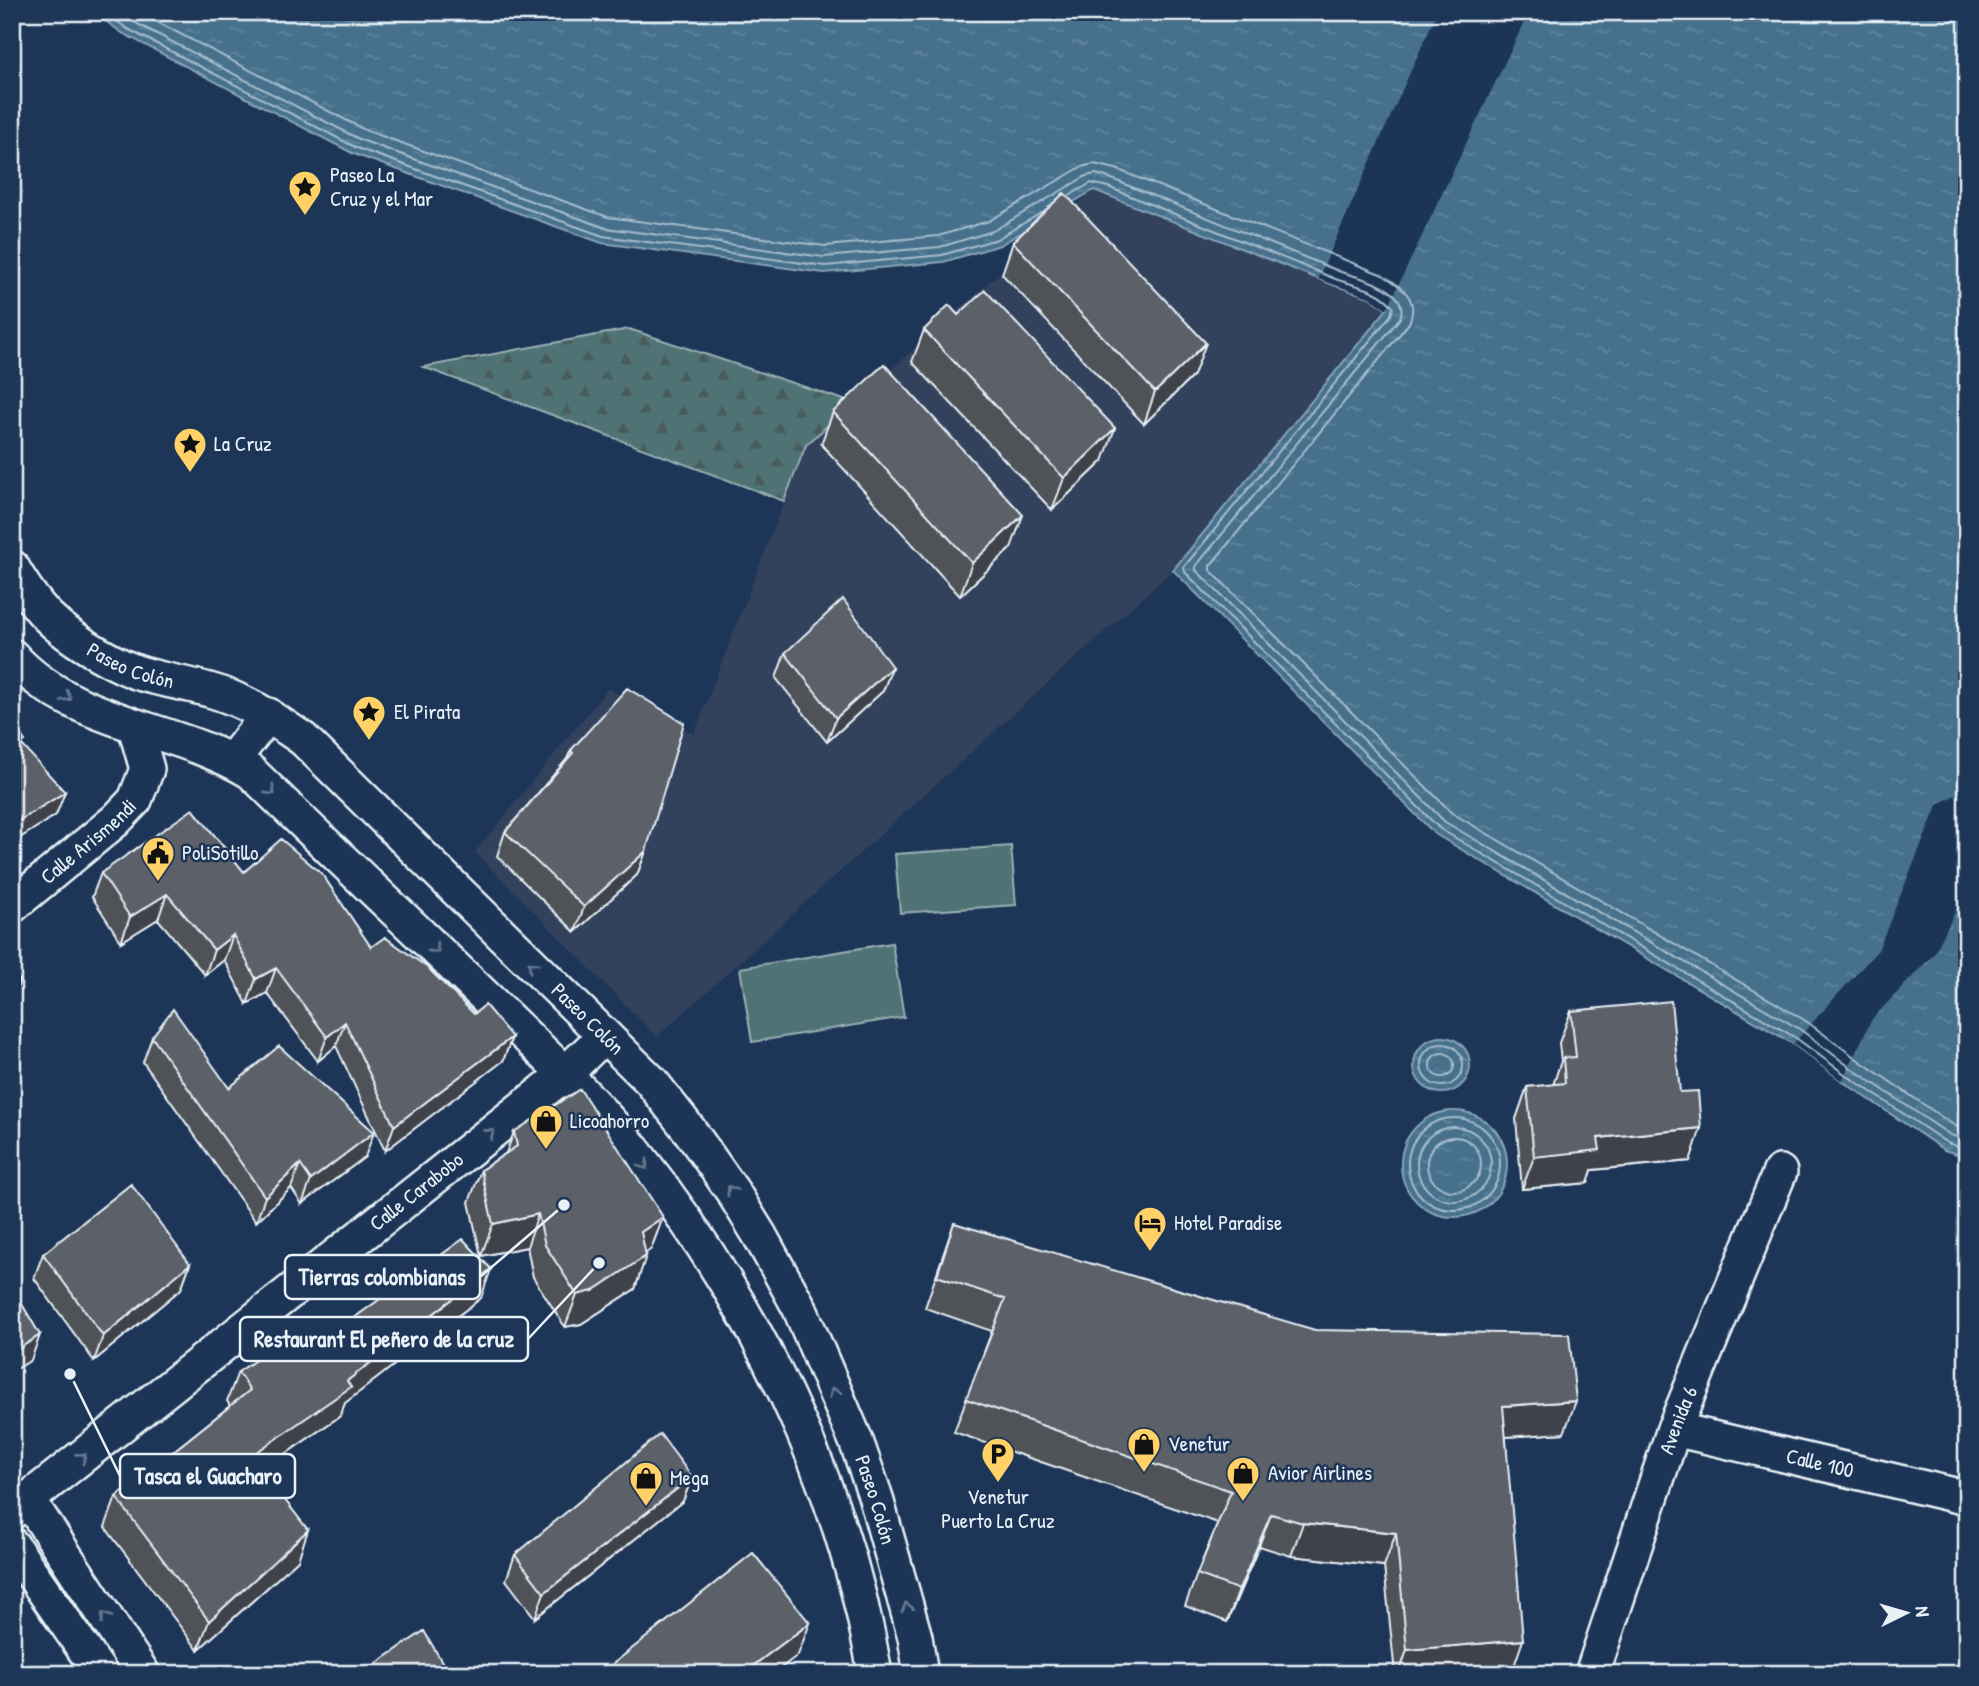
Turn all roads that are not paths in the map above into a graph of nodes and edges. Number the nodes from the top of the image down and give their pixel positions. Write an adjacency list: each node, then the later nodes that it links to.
1 (12, 567): 3 (street, Paseo Colón)
2 (12, 656): 4 (street, Paseo Colón, one-way to 4)
3 (268, 715): 5 (street); 7 (street, Paseo Colón, one-way to 3)
4 (135, 727): 5 (street, Paseo Colón); 6 (street, Calle Arismendi)
5 (232, 761): 8 (street, Paseo Colón, one-way to 8)
6 (12, 906)
7 (604, 1036): 8 (street, Calle Carabobo); 17 (street, Paseo Colón, one-way to 7)
8 (565, 1073): 12 (street, Calle Carabobo, one-way to 8); 16 (street, Paseo Colón, one-way to 16)
9 (1780, 1172): 10 (street, Avenida 6)
10 (1675, 1429): 11 (street, Calle 100); 18 (street, Avenida 6)
11 (1967, 1498)
12 (18, 1501): 15 (street, one-way to 12)
13 (12, 1545): 14 (street)
14 (101, 1674)
15 (143, 1674)
16 (875, 1674)
17 (921, 1674)
18 (1591, 1674)

